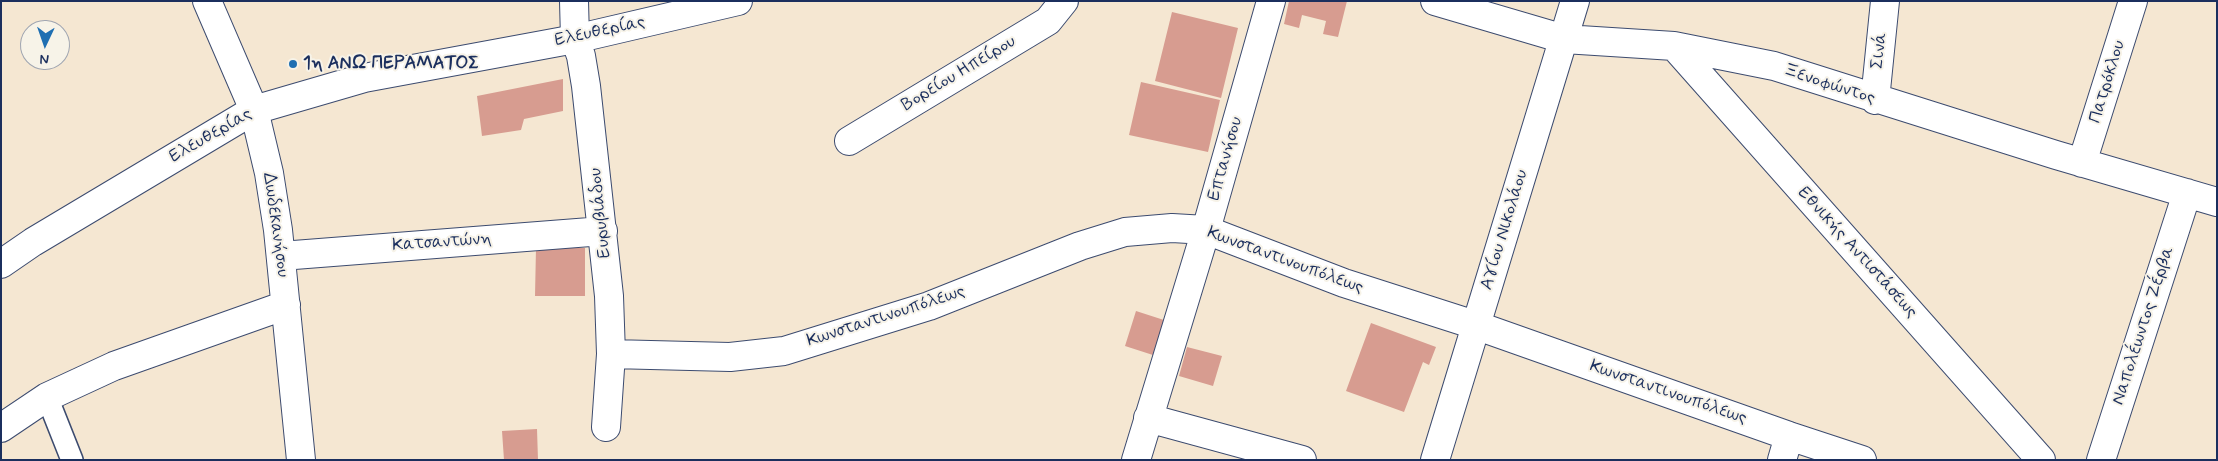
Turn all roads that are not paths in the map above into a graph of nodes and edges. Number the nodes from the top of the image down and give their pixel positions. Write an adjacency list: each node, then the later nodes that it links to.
1 (207, 1): 14 (street, Δωδεκανήσου)
2 (574, 1): 10 (street, Ευρυβιάδου)
3 (738, 1): 10 (street, Ελευθερίας)
4 (1064, 1): 15 (street, Βορείου Ηπείρου)
5 (1271, 1): 19 (street, Επτανήσου)
6 (1436, 1): 11 (street, Ξενοφώντος)
7 (1575, 1): 11 (street, Αγίου Νικολάου)
8 (1885, 1): 13 (street, Σινά)
9 (2133, 1): 16 (street, Πατρόκλου)
10 (575, 38): 14 (street, Ελευθερίας); 20 (street, Ευρυβιάδου)
11 (1564, 39): 12 (street, Ξενοφώντος); 24 (street, Αγίου Νικολάου)
12 (1674, 46): 13 (street, Ξενοφώντος); 37 (street, Εθνικής Αντιστάσεως)
13 (1875, 100): 16 (street, Ξενοφώντος)
14 (254, 110): 21 (street, Δωδεκανήσου); 22 (street, Ελευθερίας)
15 (849, 141)
16 (2082, 163): 17 (street, Ξενοφώντος)
17 (2187, 193): 18 (street, Ξενοφώντος); 38 (street, Ναπολέωντος Ζέρβα)
18 (2217, 202)
19 (1206, 230): 24 (street, Κωνσταντινουπόλεως); 25 (street, Κωνσταντινουπόλεως); 27 (street, Επτανήσου)
20 (603, 231): 21 (street, Κατσαντώνη); 25 (street, Ευρυβιάδου)
21 (281, 256): 23 (street, Δωδεκανήσου)
22 (1, 264)
23 (286, 305): 26 (street); 32 (street, Δωδεκανήσου)
24 (1475, 325): 30 (street, Κωνσταντινουπόλεως); 35 (street, Αγίου Νικολάου)
25 (611, 354): 28 (street, Ευρυβιάδου)
26 (47, 397): 29 (street); 31 (street)
27 (1148, 418): 33 (street, Επτανήσου); 34 (street)
28 (606, 427)
29 (1, 428)
30 (1786, 448): 36 (street, Κωνσταντινουπόλεως)
31 (72, 460)
32 (301, 460)
33 (1136, 460)
34 (1302, 460)
35 (1436, 460)
36 (1862, 460)
37 (2041, 460)
38 (2101, 460)

